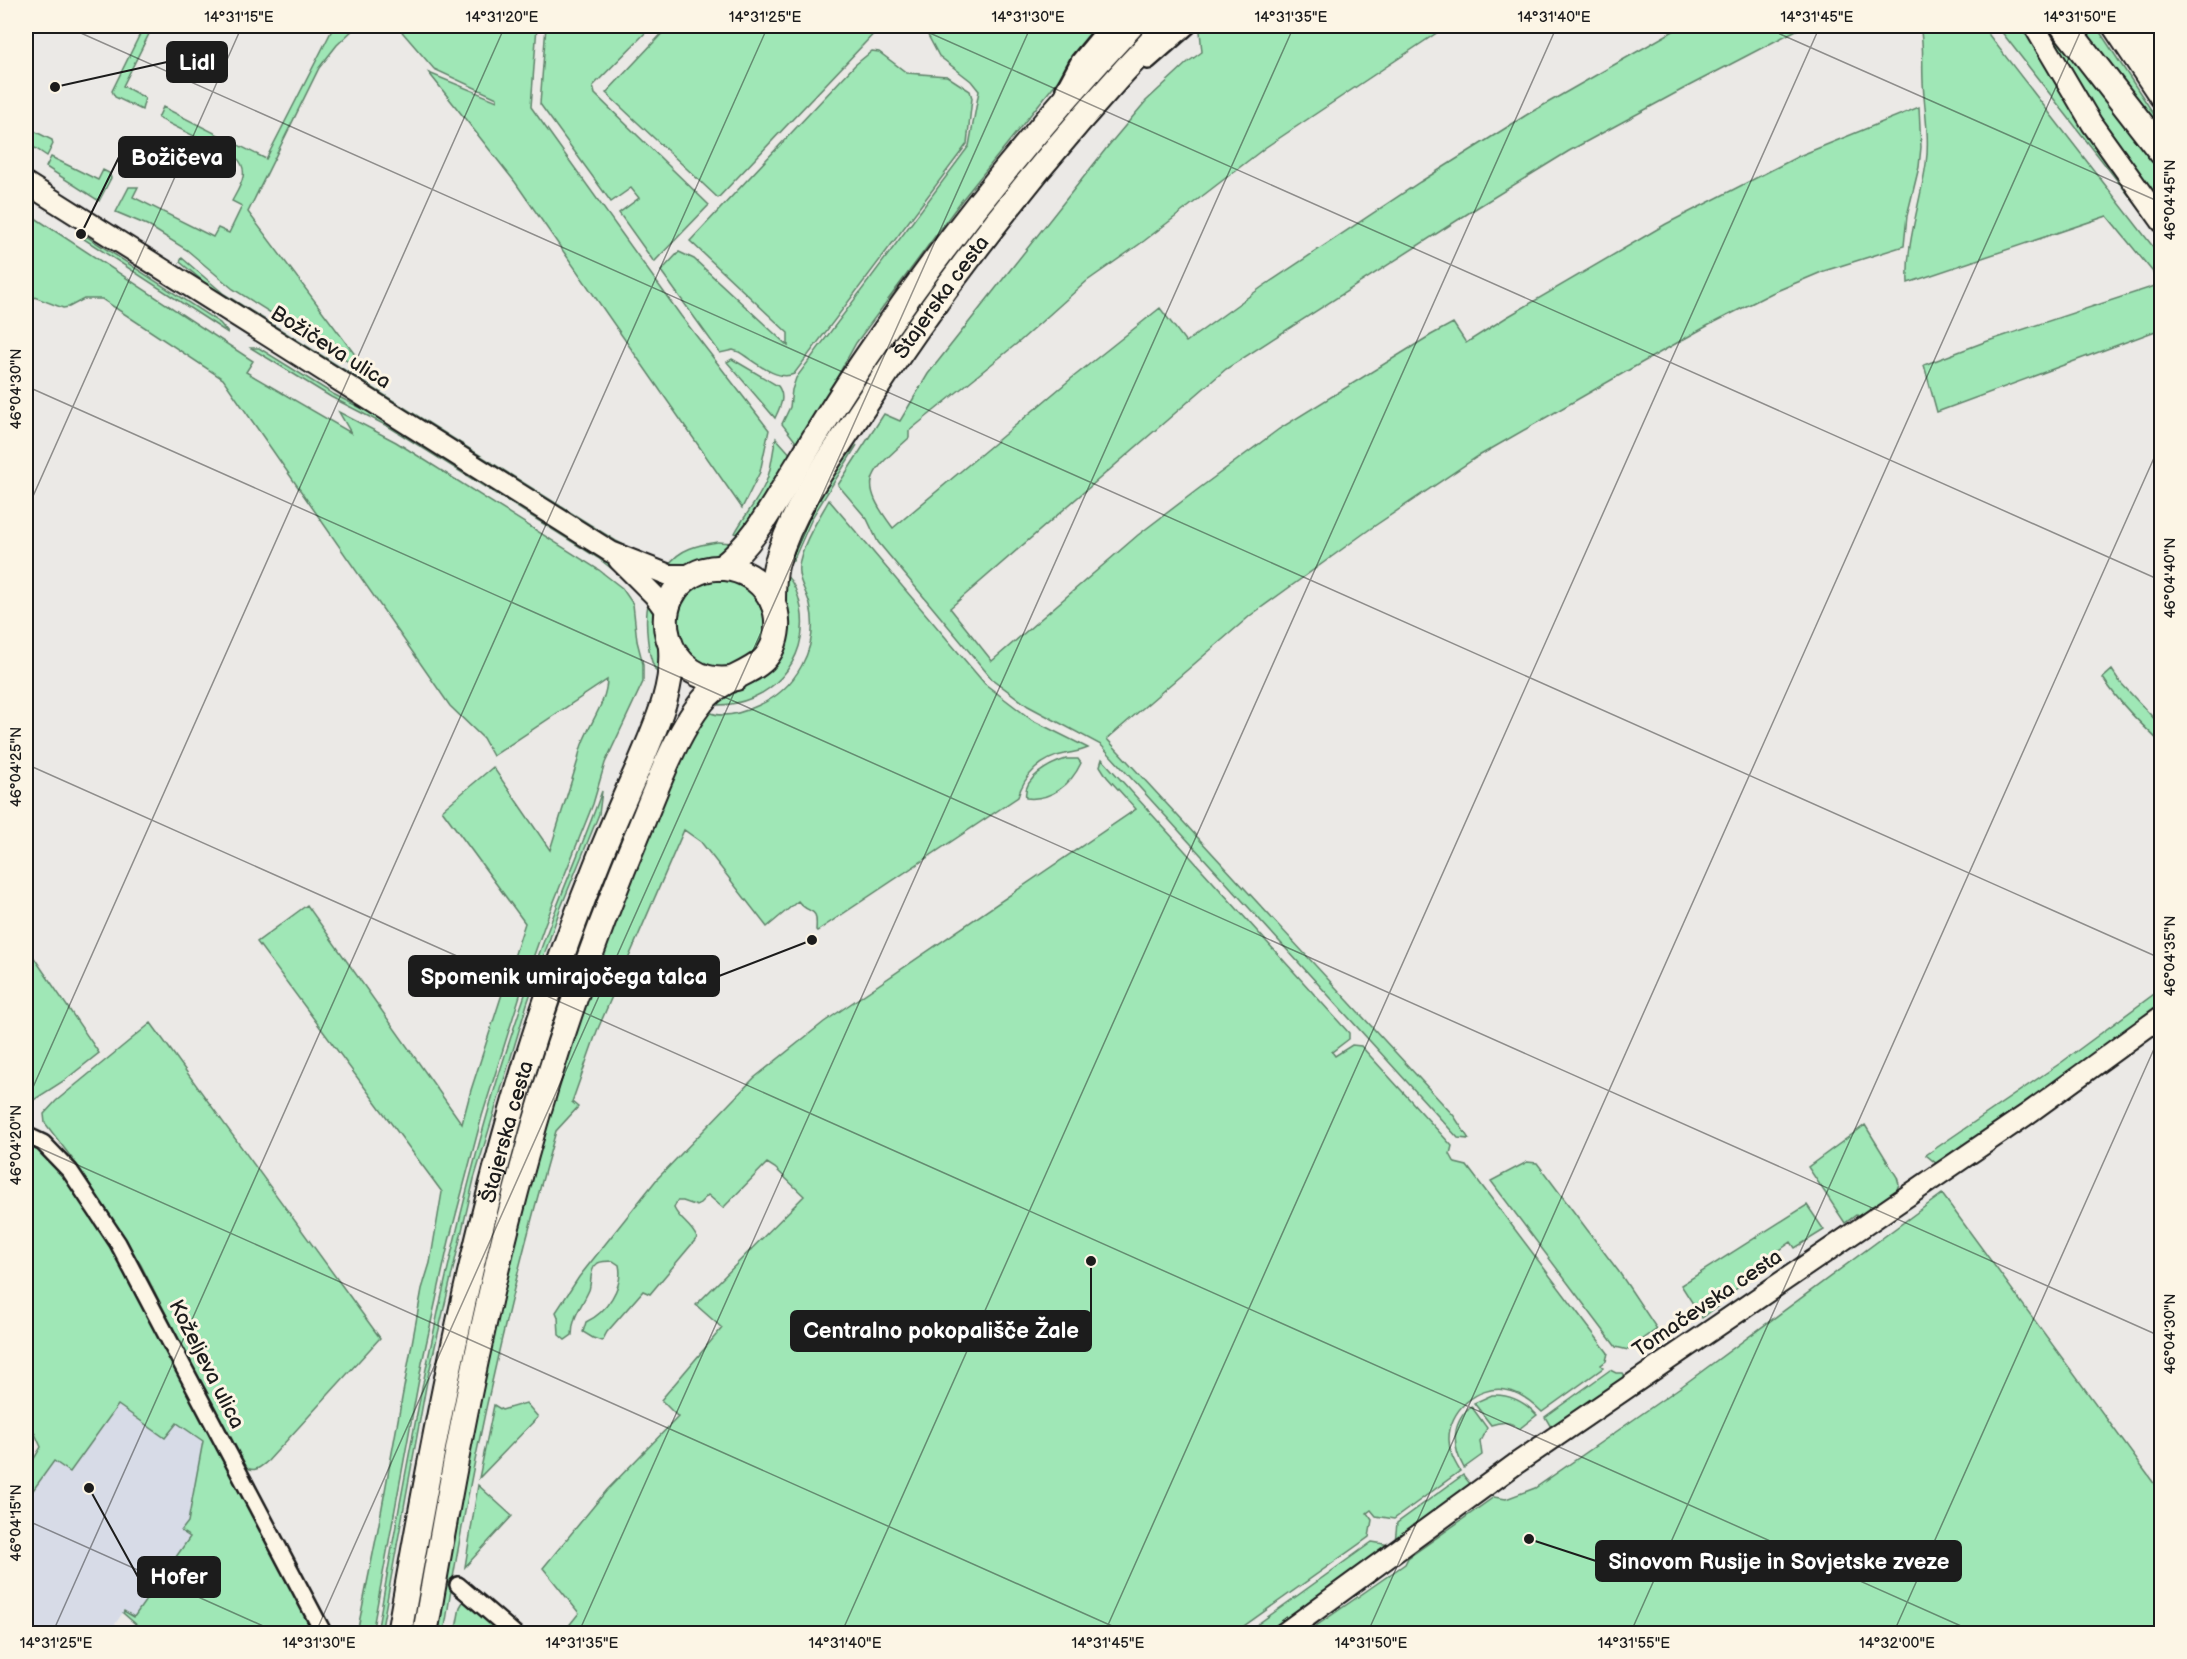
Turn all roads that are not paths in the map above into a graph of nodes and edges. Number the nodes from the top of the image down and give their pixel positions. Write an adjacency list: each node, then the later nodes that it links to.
1 (1108, 26): 12 (street)
2 (1131, 26): 12 (main road, Štajerska cesta)
3 (1166, 26): 10 (main road, Štajerska cesta)
4 (1188, 26): 10 (street)
5 (2034, 26): 15 (street)
6 (2064, 26): 13 (highway)
7 (2116, 26): 11 (highway)
8 (2143, 26): 9 (highway)
9 (2162, 54)
10 (1122, 73): 19 (main road, Štajerska cesta)
11 (2162, 95)
12 (1046, 121): 17 (main road, Štajerska cesta)
13 (2162, 152)
14 (26, 183): 16 (street, Božičeva ulica)
15 (2162, 222)
16 (611, 552): 18 (street, Božičeva ulica); 20 (street, Božičeva ulica)
17 (721, 568): 18 (main road, Štajerska cesta); 19 (main road, Štajerska cesta)
18 (693, 575): 20 (main road)
19 (773, 603): 22 (main road, Štajerska cesta)
20 (666, 613): 21 (main road, Štajerska cesta)
21 (671, 648): 22 (main road); 27 (main road, Štajerska cesta)
22 (736, 678): 28 (main road, Štajerska cesta)
23 (2162, 1016): 30 (street, Tomačevska cesta)
24 (26, 1135): 26 (street, Koželjeva ulica)
25 (458, 1585): 29 (street)
26 (324, 1634)
27 (399, 1634)
28 (425, 1634)
29 (515, 1634)
30 (1283, 1634)

